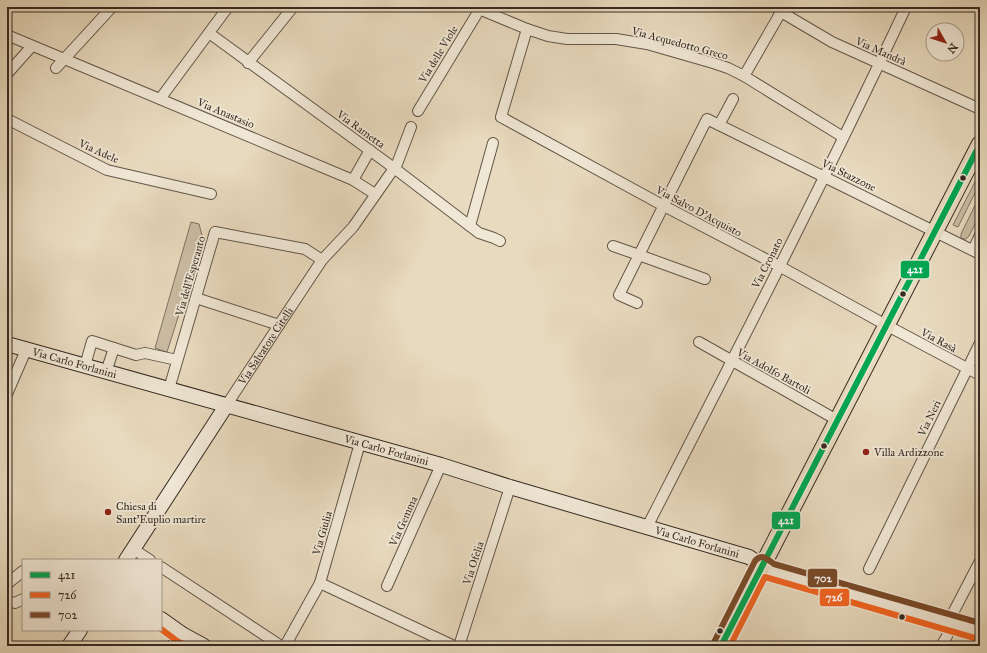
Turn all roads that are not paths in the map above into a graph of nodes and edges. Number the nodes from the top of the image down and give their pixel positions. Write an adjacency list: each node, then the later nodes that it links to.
1 (112, 7): 11 (street)
2 (228, 7): 8 (street)
3 (293, 7): 12 (street)
4 (906, 7): 13 (street, Via Cronato)
5 (478, 8): 7 (street, Via Acquedotto Greco); 20 (street, Via delle Viole)
6 (778, 9): 13 (street, Via Mandrà); 16 (street)
7 (527, 29): 16 (street, Via Acquedotto Greco); 33 (street, Via Salvo D'Acquisto)
8 (208, 34): 12 (street, Via Rametta); 17 (street)
9 (7, 35): 10 (street, Via Anastasio)
10 (32, 46): 11 (street, Via Anastasio); 15 (street)
11 (64, 59): 14 (street); 17 (street, Via Anastasio)
12 (248, 63): 27 (street, Via Rametta)
13 (879, 64): 19 (street, Via Mandrà); 24 (street, Via Cronato)
14 (56, 68)
15 (7, 74)
16 (744, 76): 24 (street, Via Acquedotto Greco)
17 (160, 99): 30 (street, Via Anastasio)
18 (732, 99): 22 (street)
19 (980, 109)
20 (418, 110)
21 (7, 119): 31 (street, Via Adele)
22 (719, 125): 29 (street, Via Stazzone); 33 (street, Via Stazzone)
23 (411, 127): 28 (street)
24 (843, 137): 29 (street, Via Cronato)
25 (493, 144): 34 (street)
26 (980, 144): 35 (main road)
27 (370, 150): 28 (street, Via Rametta); 30 (street)
28 (394, 168): 32 (street, Via Salvatore Citelli); 34 (street, Via Rametta)
29 (824, 176): 35 (street, Via Stazzone); 42 (street, Via Cronato)
30 (353, 180): 32 (street, Via Anastasio)
31 (211, 194)
32 (375, 194): 41 (street, Via Salvatore Citelli)
33 (664, 206): 40 (street); 42 (street, Via Salvo D'Acquisto)
34 (470, 226): 37 (street, Via Rametta)
35 (935, 231): 39 (street, Via Stazzone); 47 (main road)
36 (980, 235): 39 (street)
37 (500, 241)
38 (613, 246): 40 (street)
39 (976, 252)
40 (639, 255): 43 (street); 45 (street)
41 (322, 260): 44 (street, Via dell'Esperanto); 46 (street, Via Salvatore Citelli)
42 (779, 266): 47 (street, Via Salvo D'Acquisto); 54 (street, Via Cronato)
43 (705, 279)
44 (196, 298): 46 (street); 53 (street, Via dell'Esperanto)
45 (636, 303)
46 (279, 325): 61 (street, Via Salvatore Citelli)
47 (886, 326): 56 (street, Via Rasà); 62 (main road)
48 (699, 342): 54 (street, Via Adolfo Bartoli)
49 (980, 343): 56 (street, Via Neri)
50 (7, 344): 52 (street, Via Carlo Forlanini)
51 (114, 348): 53 (street); 55 (street); 57 (street)
52 (26, 350): 55 (street, Via Carlo Forlanini); 60 (street)
53 (177, 360): 59 (street, Via dell'Esperanto)
54 (731, 361): 62 (street, Via Adolfo Bartoli); 66 (street, Via Cronato)
55 (85, 366): 57 (street, Via Carlo Forlanini)
56 (968, 368): 58 (street, Via Rasà); 72 (street, Via Neri)
57 (106, 372): 59 (street, Via Carlo Forlanini)
58 (980, 375)
59 (169, 389): 61 (street, Via Carlo Forlanini)
60 (7, 394)
61 (226, 406): 63 (street, Via Carlo Forlanini); 67 (street, Via Salvatore Citelli)
62 (837, 420): 70 (main road)
63 (360, 443): 64 (street, Via Carlo Forlanini); 74 (street, Via Giulia)
64 (441, 465): 65 (street, Via Carlo Forlanini); 76 (street, Via Gemma)
65 (510, 487): 66 (street, Via Carlo Forlanini); 89 (street, Via Ofelia)
66 (647, 527): 70 (street, Via Carlo Forlanini)
67 (130, 554): 68 (street)
68 (147, 559)
69 (980, 561): 80 (street)
70 (762, 565): 80 (street, Via Carlo Forlanini); 90 (main road)
71 (162, 568): 86 (street)
72 (868, 569)
73 (22, 572): 75 (street)
74 (320, 583): 87 (street, Via Giulia); 88 (street)
75 (7, 584)
76 (387, 586)
77 (22, 599): 78 (street)
78 (7, 600)
79 (162, 620): 83 (street)
80 (949, 622): 82 (street, Via Carlo Forlanini); 91 (street)
81 (79, 631): 84 (street)
82 (980, 631)
83 (177, 641): 85 (street)
84 (70, 646)
85 (204, 646)
86 (281, 646)
87 (286, 646)
88 (454, 646)
89 (459, 646)
90 (721, 646)
91 (941, 646)

